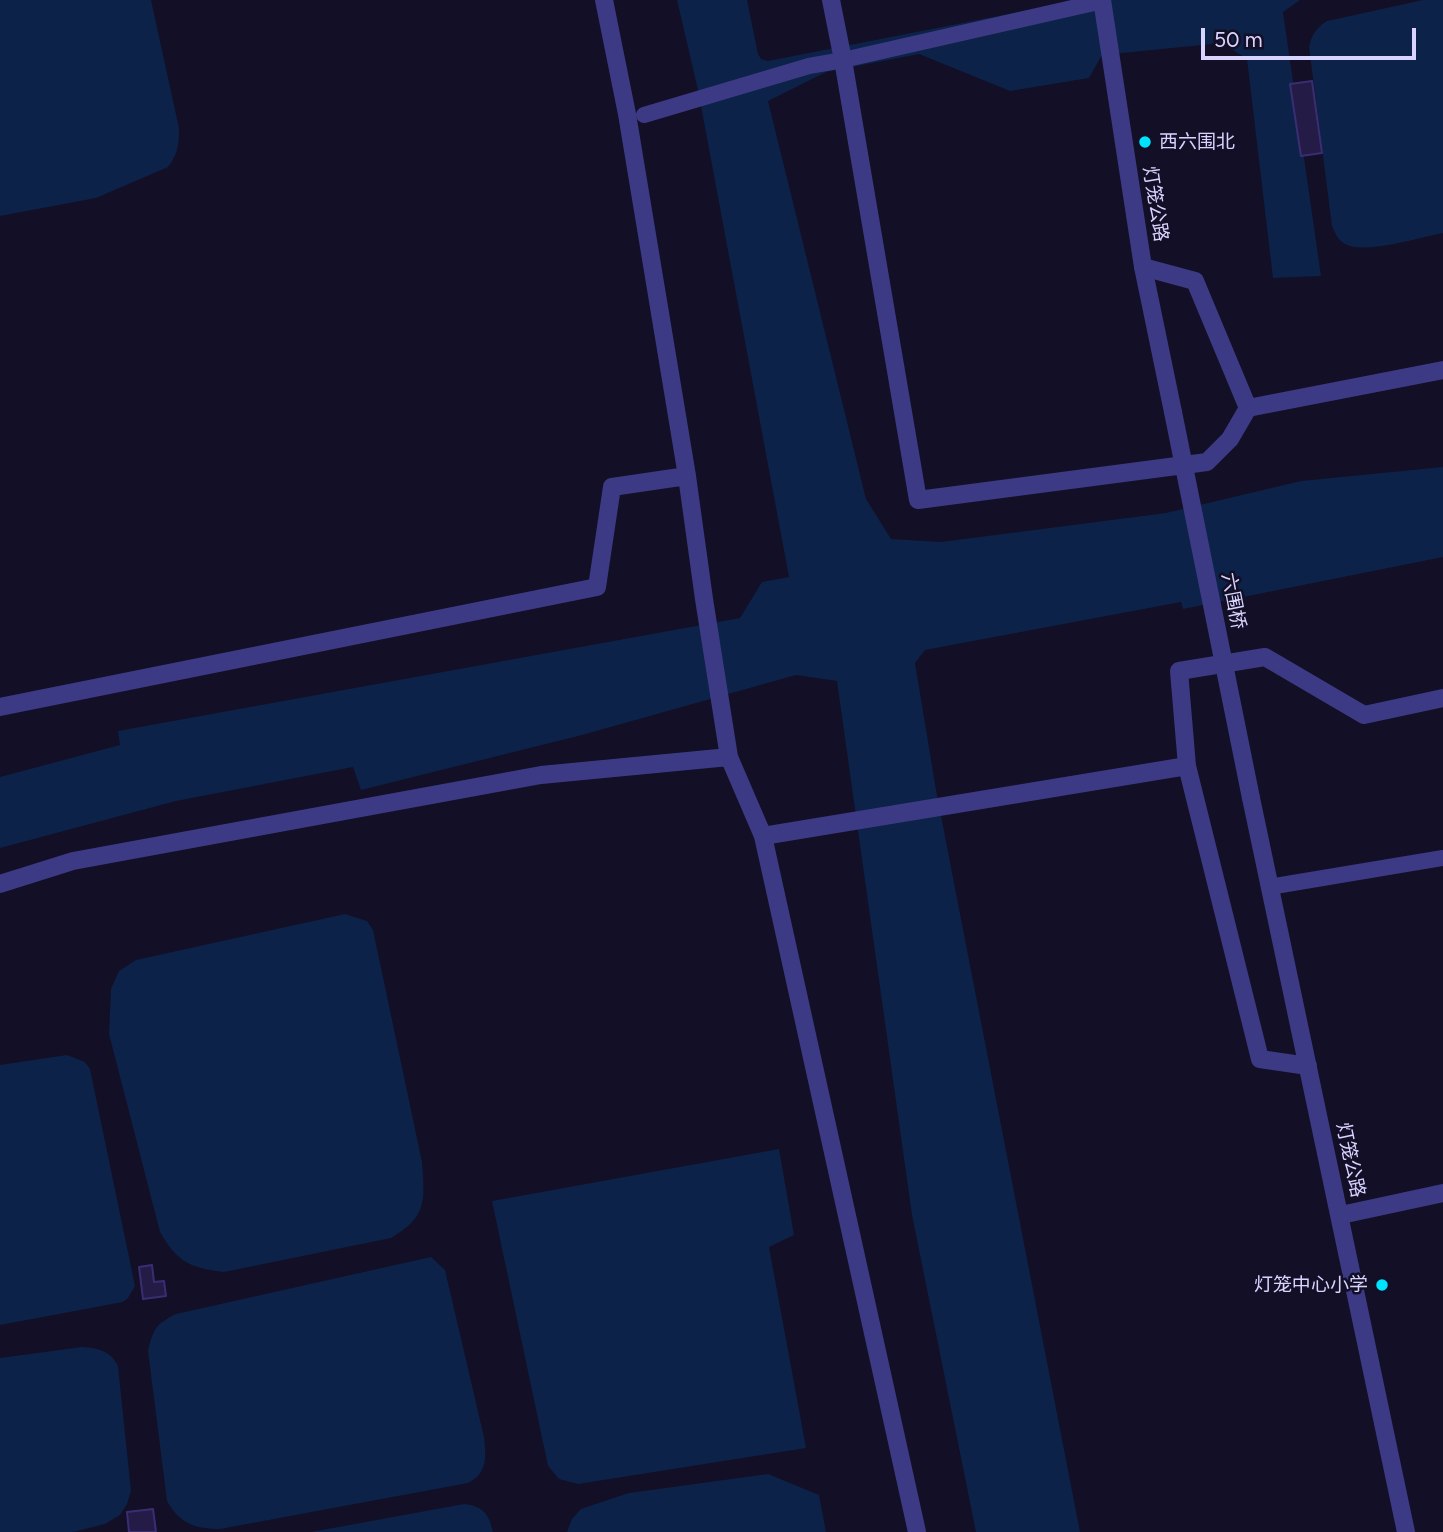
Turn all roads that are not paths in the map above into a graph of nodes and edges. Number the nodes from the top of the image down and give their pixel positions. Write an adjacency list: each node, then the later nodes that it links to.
1 (604, 0): 10 (street)
2 (831, 0): 4 (street)
3 (1102, 1): 4 (lane); 6 (street, 灯笼公路)
4 (843, 60): 5 (lane); 8 (street)
5 (644, 115)
6 (1143, 267): 8 (street); 9 (street, 灯笼公路)
7 (1443, 370): 8 (street)
8 (1248, 408)
9 (1173, 412): 15 (street, 六围桥, bridge)
10 (687, 476): 12 (street); 13 (street)
11 (1443, 698): 14 (street)
12 (0, 707)
13 (729, 757): 16 (street); 18 (street)
14 (1187, 766): 16 (street); 20 (street)
15 (1251, 798): 19 (street, 灯笼公路)
16 (763, 836): 23 (street)
17 (1443, 858): 19 (lane)
18 (0, 884)
19 (1269, 887): 20 (street, 灯笼公路)
20 (1308, 1066): 22 (street, 灯笼公路)
21 (1443, 1193): 22 (street)
22 (1341, 1215): 24 (street, 灯笼公路)
23 (917, 1532)
24 (1406, 1532)

